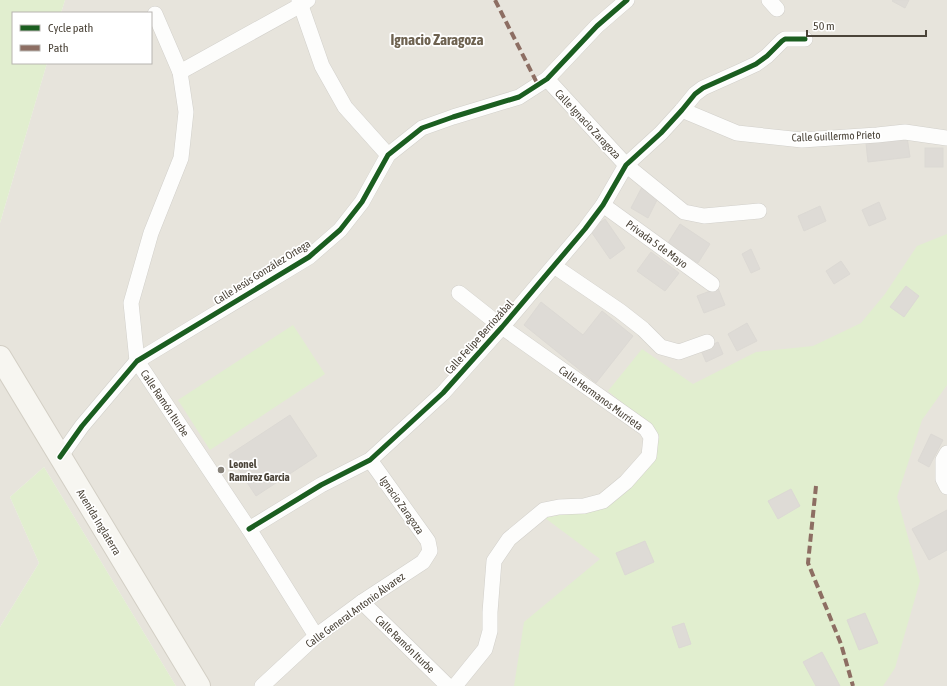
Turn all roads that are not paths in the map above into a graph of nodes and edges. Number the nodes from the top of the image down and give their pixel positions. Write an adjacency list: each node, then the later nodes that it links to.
1 (627, 0): 6 (street, Calle Jesús González Ortega)
2 (302, 2): 5 (street); 9 (street)
3 (155, 14): 5 (street, Calle Ramón Iturbe)
4 (805, 39): 7 (street, Calle Felipe Berriozábal)
5 (180, 72): 19 (street, Calle Ramón Iturbe)
6 (547, 80): 9 (street, Calle Jesús González Ortega); 10 (street, Calle Ignacio Zaragoza)
7 (682, 110): 8 (street, Calle Guillermo Prieto); 10 (street, Calle Felipe Berriozábal)
8 (947, 138)
9 (388, 155): 19 (street, Calle Jesús González Ortega)
10 (626, 165): 11 (street, Calle Felipe Berriozábal); 12 (street, Calle Ignacio Zaragoza)
11 (603, 205): 13 (street, Calle Felipe Berriozábal); 14 (street, Privada 5 de Mayo)
12 (759, 211)
13 (554, 266): 16 (street, Calle Felipe Berriozábal); 17 (street)
14 (712, 284)
15 (459, 293): 16 (street, Calle Hermanos Murrieta)
16 (502, 327): 22 (street, Calle Felipe Berriozábal); 31 (street, Calle Hermanos Murrieta)
17 (707, 342)
18 (0, 357): 21 (main road, Avenida Inglaterra)
19 (137, 361): 21 (street, Calle Jesús González Ortega); 24 (street, Calle Ramón Iturbe)
20 (947, 453): 23 (street)
21 (60, 456): 28 (main road, Avenida Inglaterra)
22 (370, 460): 24 (street, Calle Felipe Berriozábal); 25 (street, Ignacio Zaragoza)
23 (947, 487)
24 (249, 529): 27 (street, Calle Ramón Iturbe)
25 (430, 551): 26 (street, Calle General Antonio Álvarez)
26 (362, 602): 27 (street, Calle General Antonio Álvarez); 30 (street, Calle Ramón Iturbe)
27 (316, 636): 29 (street, Calle General Antonio Álvarez)
28 (199, 686)
29 (262, 686)
30 (448, 686)
31 (455, 686)

